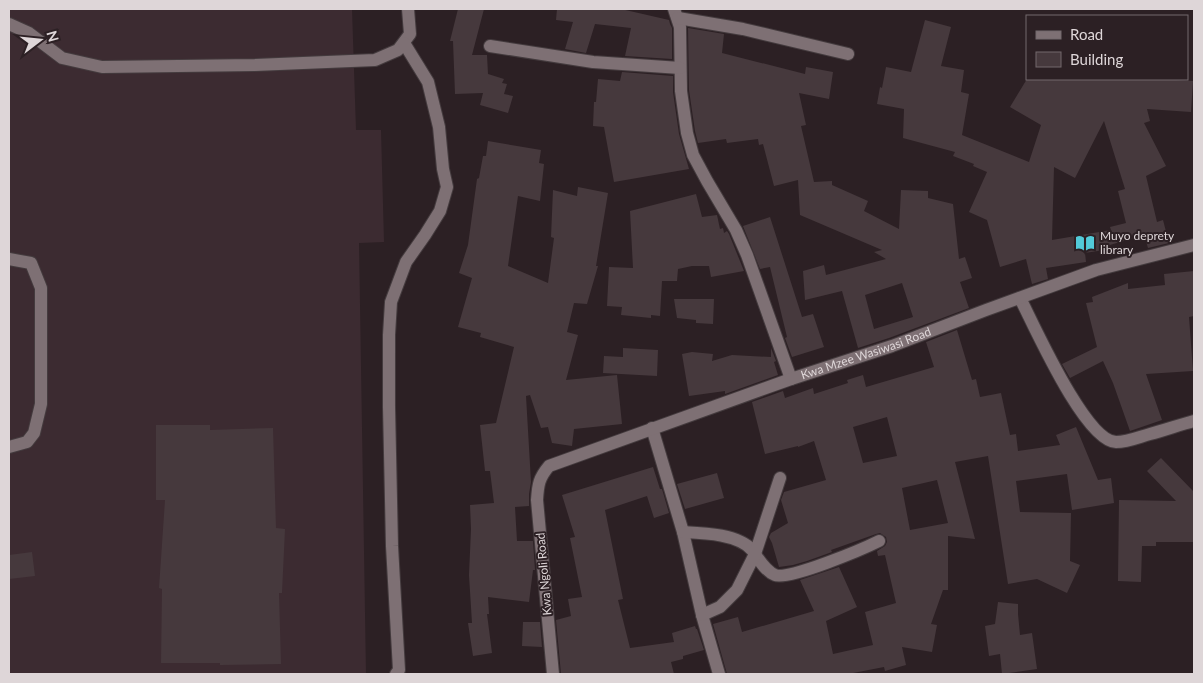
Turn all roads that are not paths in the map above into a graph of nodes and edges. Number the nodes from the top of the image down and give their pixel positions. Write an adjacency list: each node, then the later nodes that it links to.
1 (408, 9): 4 (street)
2 (676, 14): 6 (street); 7 (street)
3 (9, 24): 4 (street)
4 (404, 42): 21 (street)
5 (490, 46): 7 (street)
6 (848, 54)
7 (680, 68): 11 (street)
8 (1194, 245): 10 (street, Kwa Mzee Wasiwasi Road)
9 (9, 259): 14 (street)
10 (1020, 298): 11 (street, Kwa Mzee Wasiwasi Road); 12 (street)
11 (791, 379): 13 (street, Kwa Mzee Wasiwasi Road)
12 (1194, 421)
13 (652, 428): 15 (street, Kwa Mzee Wasiwasi Road); 17 (street)
14 (9, 447)
15 (542, 474): 22 (street, Kwa Ngoli Road)
16 (780, 478): 19 (street)
17 (683, 532): 19 (street); 20 (street)
18 (879, 541): 19 (street)
19 (755, 554): 20 (street)
20 (702, 615): 23 (street)
21 (396, 674)
22 (552, 674)
23 (719, 674)

